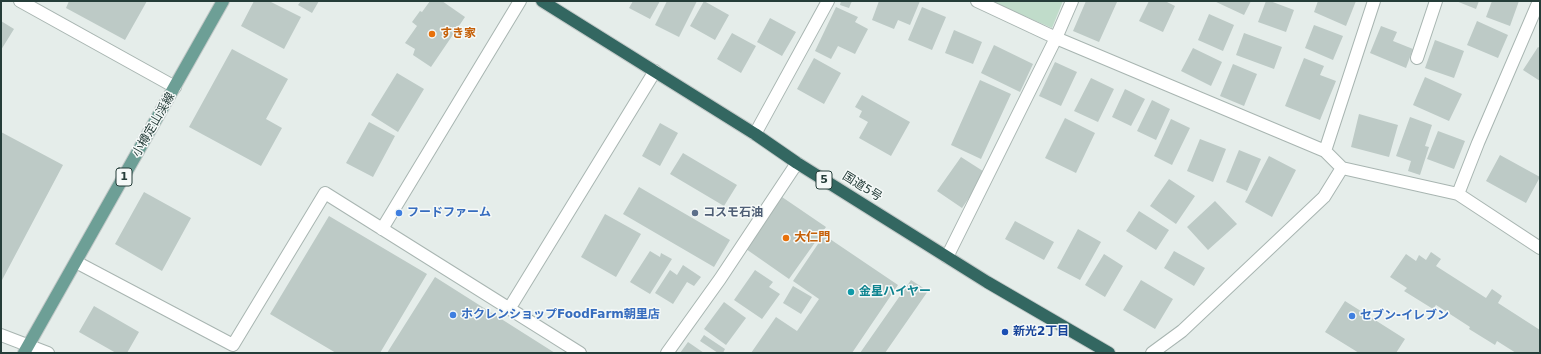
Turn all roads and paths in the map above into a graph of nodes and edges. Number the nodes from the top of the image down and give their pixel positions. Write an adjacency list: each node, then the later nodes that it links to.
1 (20, 1): 14 (street)
2 (223, 1): 14 (main road, 小樽定山渓線 / 1)
3 (520, 1): 20 (street)
4 (542, 1): 13 (highway, 国道5号 / 5)
5 (828, 1): 15 (street)
6 (977, 1): 11 (street)
7 (1072, 1): 11 (street)
8 (1374, 1): 16 (street)
9 (1436, 1): 12 (street)
10 (1539, 1): 19 (street)
11 (1056, 38): 16 (street); 22 (street)
12 (1417, 58)
13 (655, 72): 15 (highway, 国道5号 / 5); 24 (street)
14 (175, 87): 23 (main road, 小樽定山渓線 / 1)
15 (755, 134): 17 (highway, 国道5号 / 5)
16 (1325, 151): 18 (street)
17 (796, 163): 22 (highway, 国道5号 / 5); 29 (street)
18 (1342, 168): 19 (street); 31 (street)
19 (1458, 194): 21 (street)
20 (382, 229): 23 (street); 24 (street)
21 (1540, 248)
22 (947, 256): 30 (highway, 国道5号 / 5)
23 (76, 262): 26 (main road, 小樽定山渓線 / 1)
24 (509, 309): 28 (street)
25 (1, 335): 26 (street)
26 (26, 350): 27 (street)
27 (48, 353)
28 (580, 353)
29 (667, 353)
30 (1109, 353)
31 (1152, 353)

